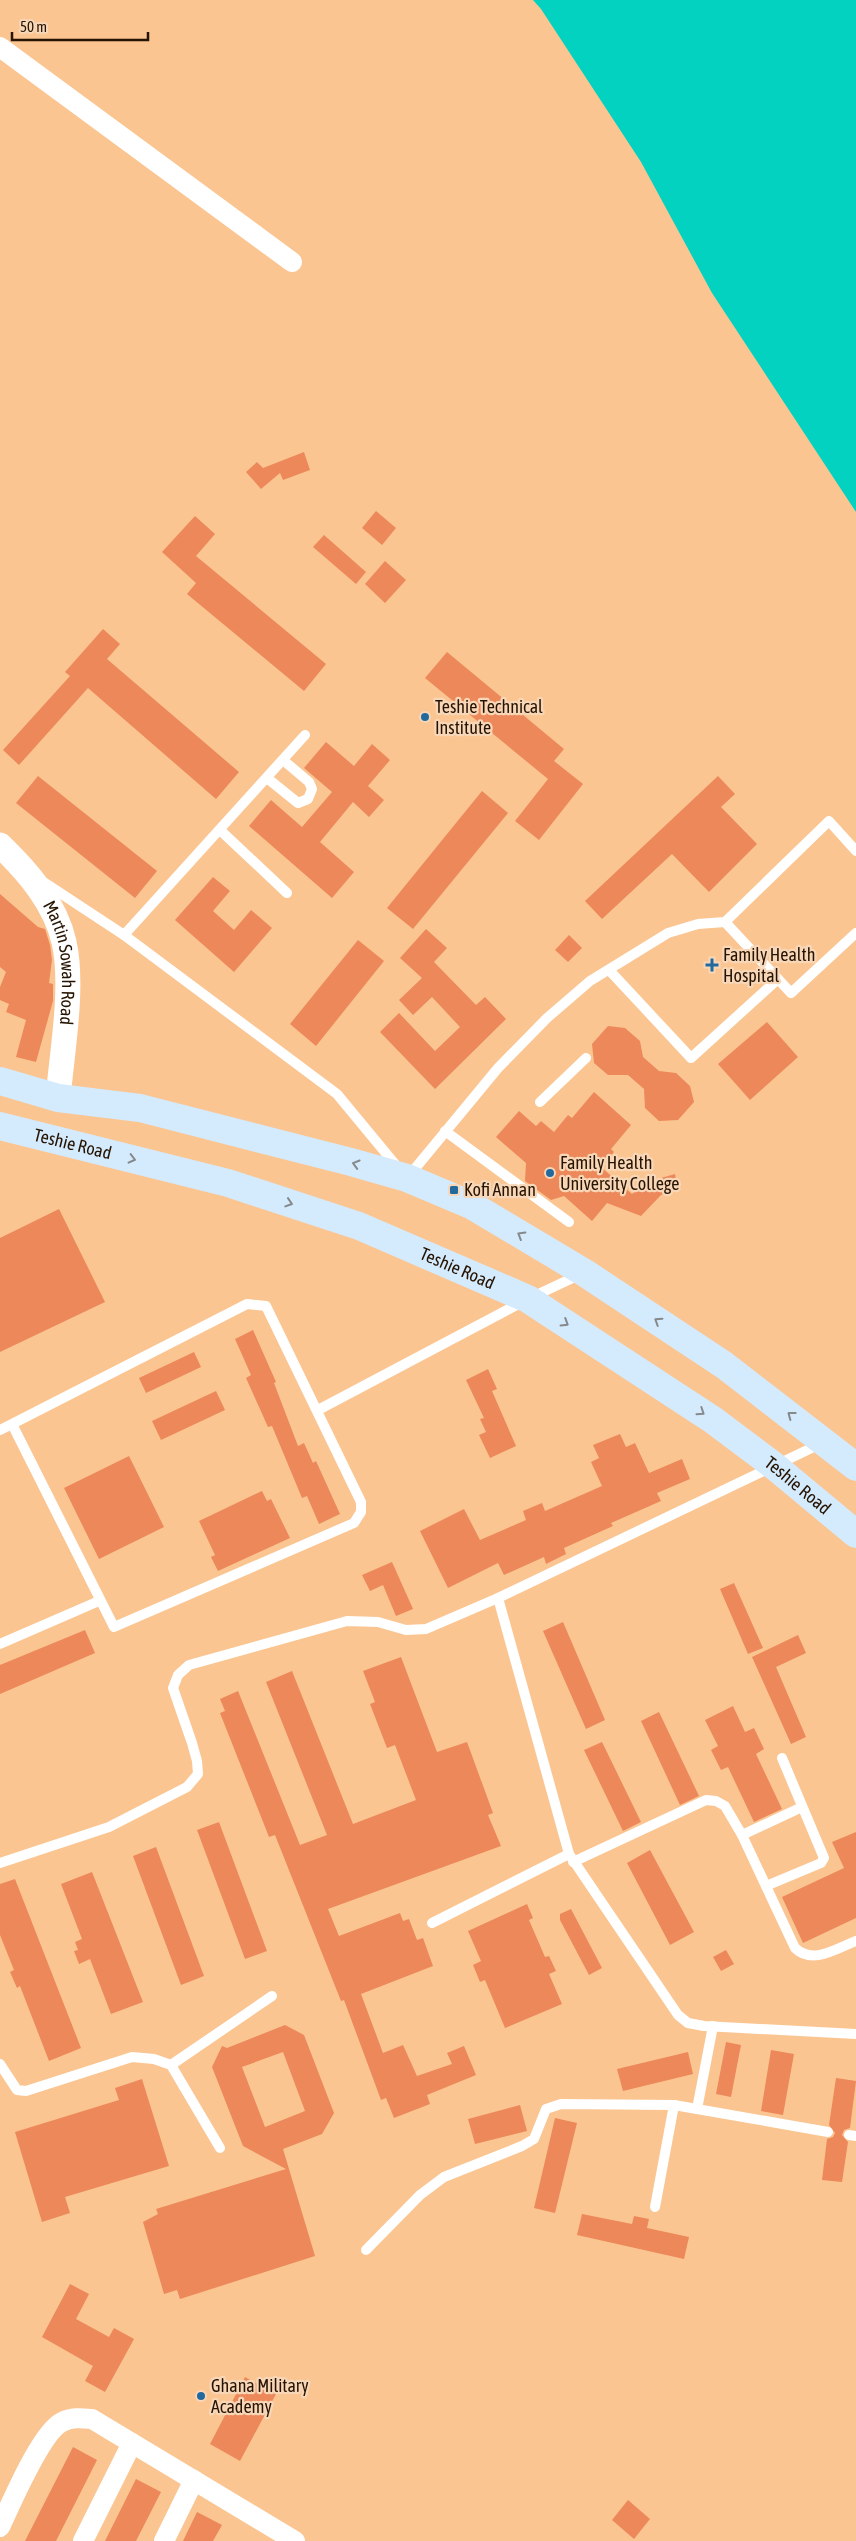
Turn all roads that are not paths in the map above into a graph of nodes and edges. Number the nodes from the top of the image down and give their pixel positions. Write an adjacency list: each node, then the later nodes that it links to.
1 (0, 47): 2 (street)
2 (292, 262)
3 (306, 735): 4 (lane)
4 (283, 760): 5 (lane); 5 (lane)
5 (267, 778): 6 (lane)
6 (220, 830): 10 (lane); 13 (lane)
7 (0, 845): 9 (street, Martin Sowah Road)
8 (856, 851): 11 (lane)
9 (28, 872): 13 (lane); 18 (street, Martin Sowah Road)
10 (287, 893)
11 (724, 922): 14 (lane); 15 (lane)
12 (856, 933): 15 (lane)
13 (124, 935): 22 (lane)
14 (610, 971): 15 (lane); 21 (lane)
15 (778, 979)
16 (586, 1058): 19 (lane)
17 (0, 1081): 18 (main road)
18 (58, 1098): 22 (main road, one-way to 18)
19 (540, 1102)
20 (0, 1126): 25 (main road, Teshie Road, one-way to 25)
21 (444, 1131): 22 (lane); 23 (lane)
22 (407, 1178): 24 (main road, one-way to 22)
23 (569, 1222)
24 (585, 1273): 25 (lane); 29 (main road, one-way to 24)
25 (528, 1299): 26 (lane); 30 (main road, Teshie Road, one-way to 30)
26 (318, 1410): 27 (lane); 34 (lane)
27 (12, 1424): 28 (lane); 34 (lane)
28 (0, 1430)
29 (825, 1441): 30 (lane); 31 (main road)
30 (773, 1466): 32 (main road, Teshie Road); 33 (lane)
31 (856, 1468)
32 (856, 1534)
33 (498, 1598): 39 (lane); 40 (lane)
34 (99, 1601): 35 (lane)
35 (0, 1644)
36 (782, 1758): 37 (lane)
37 (802, 1807): 38 (lane); 41 (lane)
38 (742, 1834): 39 (lane); 41 (lane)
39 (571, 1858): 42 (lane); 45 (lane)
40 (0, 1863)
41 (766, 1886): 43 (lane)
42 (432, 1923)
43 (856, 1941)
44 (272, 1996): 48 (lane)
45 (713, 2026): 46 (lane); 50 (lane)
46 (856, 2034)
47 (0, 2064): 48 (lane)
48 (172, 2065): 52 (lane)
49 (674, 2105): 50 (lane); 53 (lane); 54 (lane)
50 (697, 2109): 51 (lane)
51 (828, 2132)
52 (220, 2148)
53 (655, 2207)
54 (366, 2250)
55 (132, 2443): 56 (street); 57 (street); 58 (street)
56 (194, 2480): 59 (street); 60 (street)
57 (0, 2527)
58 (83, 2541)
59 (164, 2541)
60 (295, 2541)

